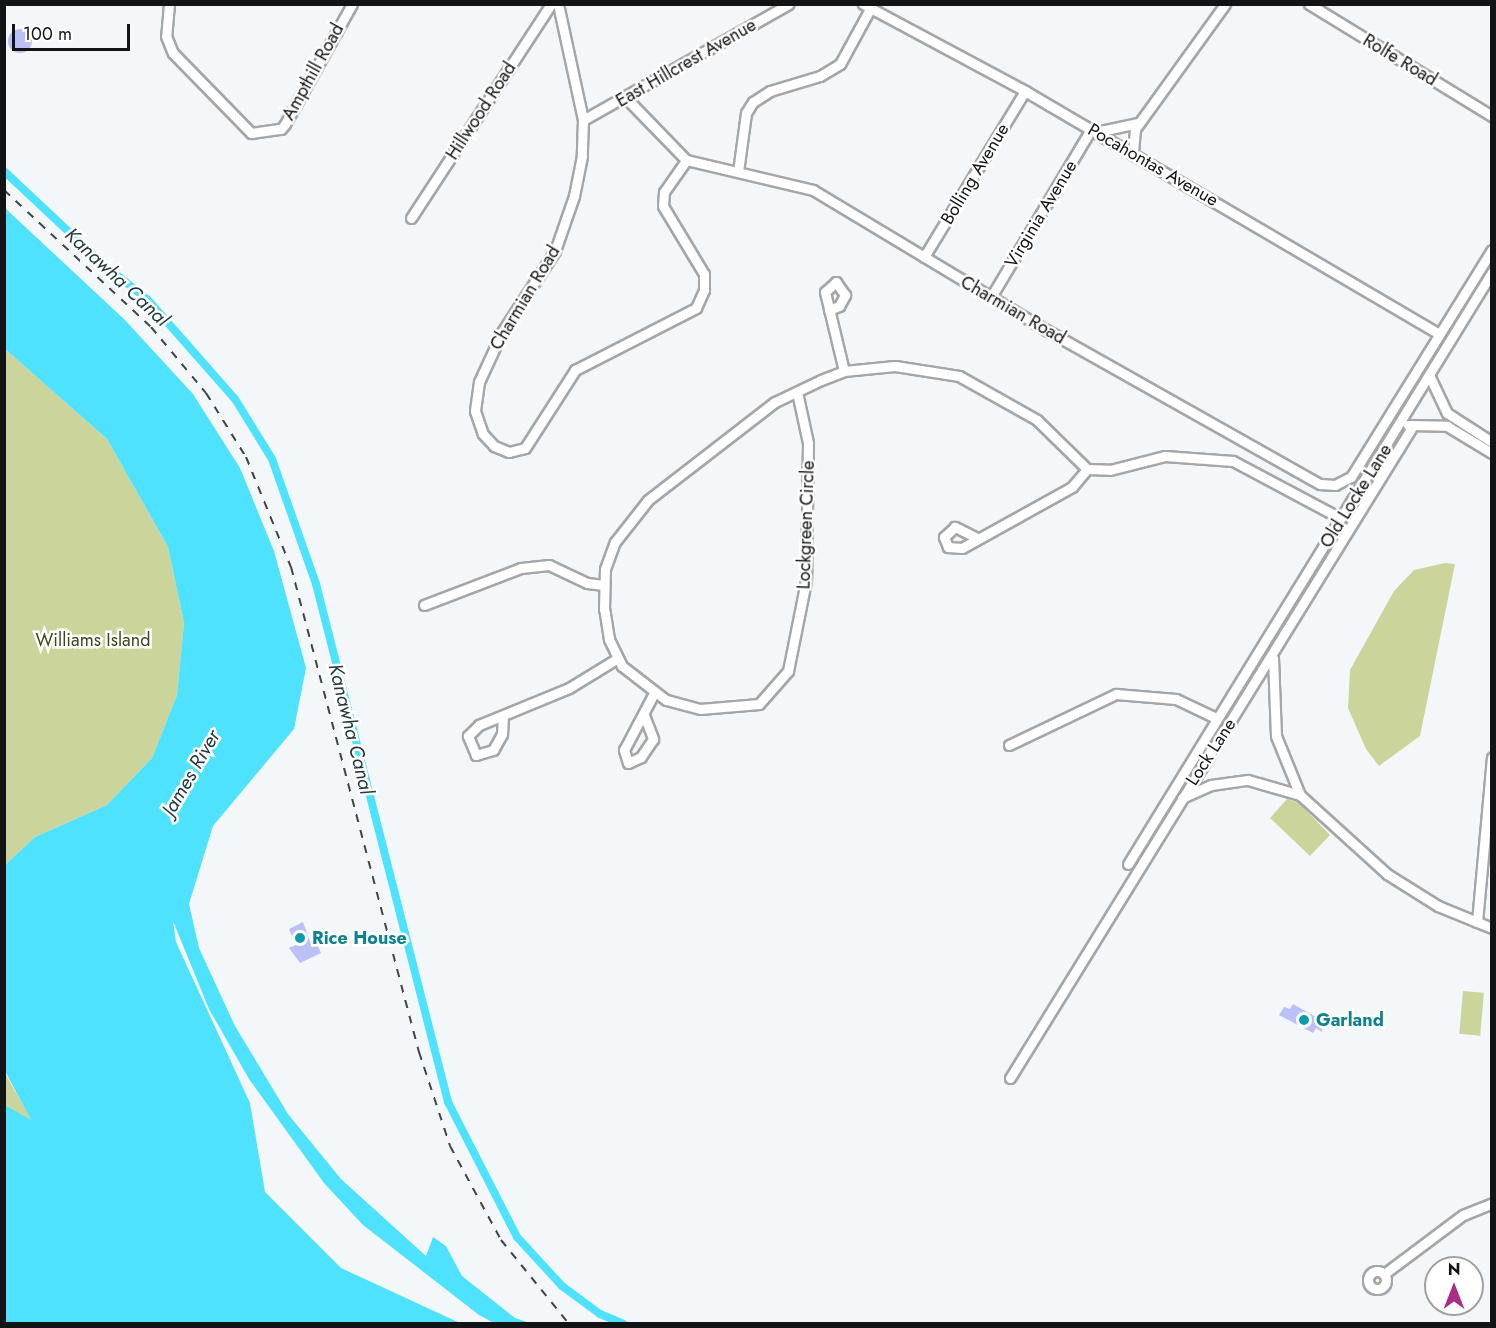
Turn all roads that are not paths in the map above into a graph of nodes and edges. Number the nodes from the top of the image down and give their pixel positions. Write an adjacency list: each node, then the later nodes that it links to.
1 (169, 4): 2 (street, Ampthill Road)
2 (352, 4)
3 (551, 4): 18 (street, Hillwood Road)
4 (558, 4): 12 (street, Charmian Road)
5 (789, 4): 10 (street, East Hillcrest Avenue)
6 (1225, 4): 13 (street)
7 (1309, 4): 11 (street, Rolfe Road)
8 (866, 7): 9 (street, Pocahontas Avenue); 17 (street)
9 (1025, 91): 14 (street, Pocahontas Avenue); 20 (street, Bolling Avenue)
10 (625, 98): 12 (street, East Hillcrest Avenue); 16 (street)
11 (1491, 116)
12 (583, 120): 16 (street, Charmian Road)
13 (1140, 123): 14 (street); 15 (street)
14 (1093, 130): 15 (street, Pocahontas Avenue); 22 (street, Virginia Avenue)
15 (1133, 152): 24 (street, Pocahontas Avenue)
16 (686, 160): 17 (street, Charmian Road)
17 (738, 172): 20 (street, Charmian Road)
18 (411, 218)
19 (1491, 250): 24 (street)
20 (924, 257): 22 (street, Charmian Road)
21 (1491, 272): 26 (street, Old Locke Lane)
22 (991, 297): 24 (street, Charmian Road)
23 (829, 310): 25 (street)
24 (1439, 334)
25 (844, 371): 27 (street, Lockgreen Circle); 31 (street, Lockgreen Circle)
26 (1429, 375): 28 (street, Old Locke Lane); 29 (street)
27 (797, 392): 34 (street, Lockgreen Circle); 40 (street, Lockgreen Circle)
28 (1407, 424): 30 (street); 32 (street, Old Locke Lane); 37 (street, Lock Lane)
29 (1491, 442)
30 (1491, 453)
31 (1087, 469): 32 (street); 33 (street)
32 (1340, 518): 36 (street, Old Locke Lane)
33 (976, 538)
34 (604, 585): 35 (street); 39 (street, Lockgreen Circle)
35 (424, 605)
36 (1278, 624): 37 (street); 43 (street, Old Locke Lane)
37 (1288, 629): 38 (street, Lock Lane)
38 (1273, 657): 46 (street); 47 (street, Lock Lane)
39 (618, 658): 40 (street, Lockgreen Circle); 42 (street)
40 (654, 693): 41 (street)
41 (644, 715): 41 (street)
42 (503, 716): 42 (street)
43 (1216, 718): 44 (street); 48 (street, Old Locke Lane)
44 (1009, 745)
45 (1491, 758): 49 (street)
46 (1300, 795): 47 (street); 49 (street)
47 (1181, 798): 51 (street, Lock Lane)
48 (1128, 864)
49 (1477, 922): 50 (street)
50 (1491, 928)
51 (1010, 1078)
52 (1491, 1203): 53 (street)
53 (1384, 1274)

